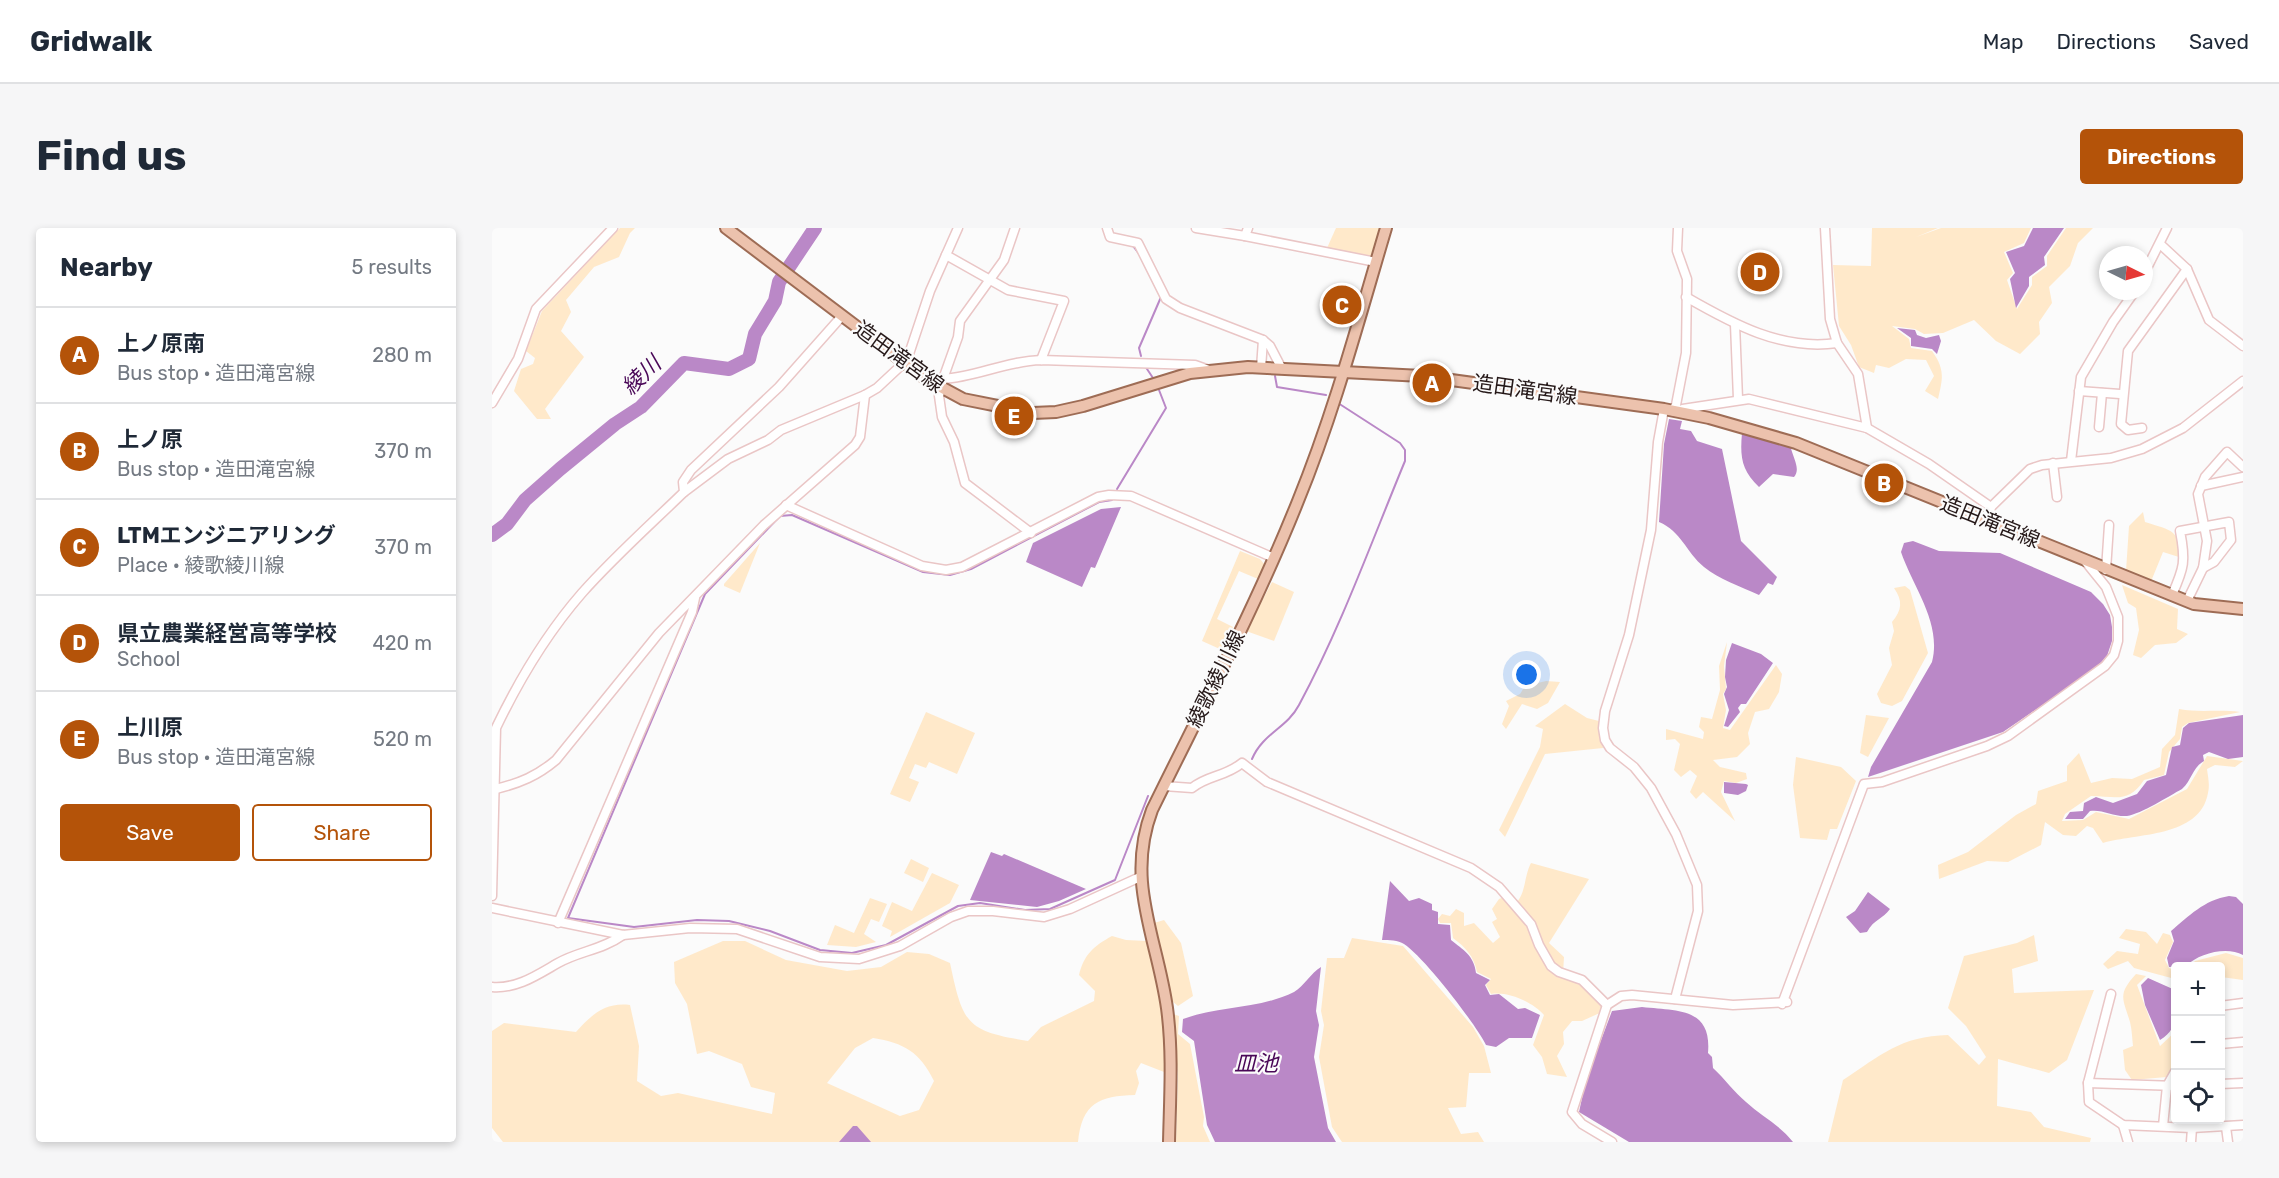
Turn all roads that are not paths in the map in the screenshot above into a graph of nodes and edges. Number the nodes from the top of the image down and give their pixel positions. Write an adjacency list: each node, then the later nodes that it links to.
1 (613, 228): 38 (street)
2 (726, 228): 20 (main road, 造田滝宮線)
3 (958, 228): 13 (street)
4 (1015, 228): 17 (street)
5 (1107, 228): 22 (street)
6 (1196, 228): 11 (street)
7 (1386, 228): 15 (main road, 綾歌綾川線)
8 (1678, 228): 18 (street)
9 (1825, 228): 23 (street)
10 (2167, 228): 12 (street)
11 (1247, 232): 15 (street)
12 (2160, 244): 14 (street); 16 (street)
13 (946, 255): 17 (street); 26 (street)
14 (2153, 257)
15 (1376, 262): 30 (main road, 綾歌綾川線)
16 (2187, 269): 24 (street); 42 (street)
17 (990, 281): 25 (street); 32 (street)
18 (1686, 297): 21 (street); 39 (street)
19 (2129, 300): 33 (street)
20 (841, 315): 26 (main road, 造田滝宮線); 48 (street)
21 (1734, 324): 23 (street); 37 (street)
22 (1263, 339): 27 (street); 28 (street)
23 (1837, 343): 41 (street)
24 (2243, 346)
25 (1041, 360): 29 (street); 32 (street)
26 (904, 364): 32 (main road, 造田滝宮線); 36 (street)
27 (1261, 368): 28 (main road, 造田滝宮線); 29 (main road, 造田滝宮線)
28 (1282, 369): 30 (main road, 造田滝宮線)
29 (1209, 370): 32 (main road, 造田滝宮線)
30 (1343, 371): 39 (main road, 造田滝宮線); 56 (main road, 綾歌綾川線)
31 (2243, 381): 43 (street)
32 (942, 384): 55 (street)
33 (2079, 391): 34 (street); 43 (street)
34 (2102, 393): 35 (street); 40 (street)
35 (2120, 394)
36 (865, 395): 48 (street); 50 (street)
37 (1738, 399): 39 (street); 41 (street)
38 (492, 403)
39 (1668, 410): 52 (main road, 造田滝宮線); 74 (street)
40 (2099, 427)
41 (1867, 428): 51 (street)
42 (2142, 428)
43 (2071, 461): 44 (street)
44 (2053, 463): 49 (street); 51 (street)
45 (2243, 467): 47 (street)
46 (2243, 477): 47 (street)
47 (2201, 486): 54 (street)
48 (684, 492): 64 (street)
49 (2057, 497)
50 (786, 505): 55 (street); 61 (street)
51 (1992, 507): 52 (street)
52 (1988, 521): 57 (main road, 造田滝宮線)
53 (2109, 525): 59 (street)
54 (2205, 526): 58 (street); 58 (street); 60 (street)
55 (1031, 532): 56 (street)
56 (1274, 558): 65 (main road, 綾歌綾川線)
57 (2085, 561): 59 (main road, 造田滝宮線); 74 (street)
58 (2203, 568): 62 (street)
59 (2106, 570): 60 (main road, 造田滝宮線)
60 (2172, 595): 62 (main road, 造田滝宮線)
61 (695, 598): 66 (street); 70 (street)
62 (2187, 601): 63 (main road, 造田滝宮線)
63 (2243, 609)
64 (494, 729): 66 (street)
65 (1164, 786): 67 (main road, 綾歌綾川線); 76 (street)
66 (496, 789): 68 (street)
67 (1140, 877): 71 (street); 89 (main road, 綾歌綾川線)
68 (492, 896)
69 (492, 908): 70 (street)
70 (558, 923): 71 (street)
71 (623, 935): 72 (street)
72 (492, 987)
73 (2111, 994): 80 (street)
74 (1675, 999): 76 (street)
75 (2243, 1003): 77 (street)
76 (1607, 1005): 90 (street)
77 (2225, 1005)
78 (2243, 1042): 79 (street)
79 (2225, 1044)
80 (2088, 1083): 83 (street); 84 (street)
81 (2243, 1083): 82 (street)
82 (2225, 1084)
83 (2171, 1086): 86 (street)
84 (2122, 1125): 86 (street); 91 (street)
85 (2243, 1125): 87 (street)
86 (2163, 1126): 88 (street)
87 (2226, 1127): 88 (street); 93 (street)
88 (2192, 1128): 92 (street)
89 (1169, 1142)
90 (1612, 1142)
91 (2128, 1142)
92 (2191, 1142)
93 (2228, 1142)

